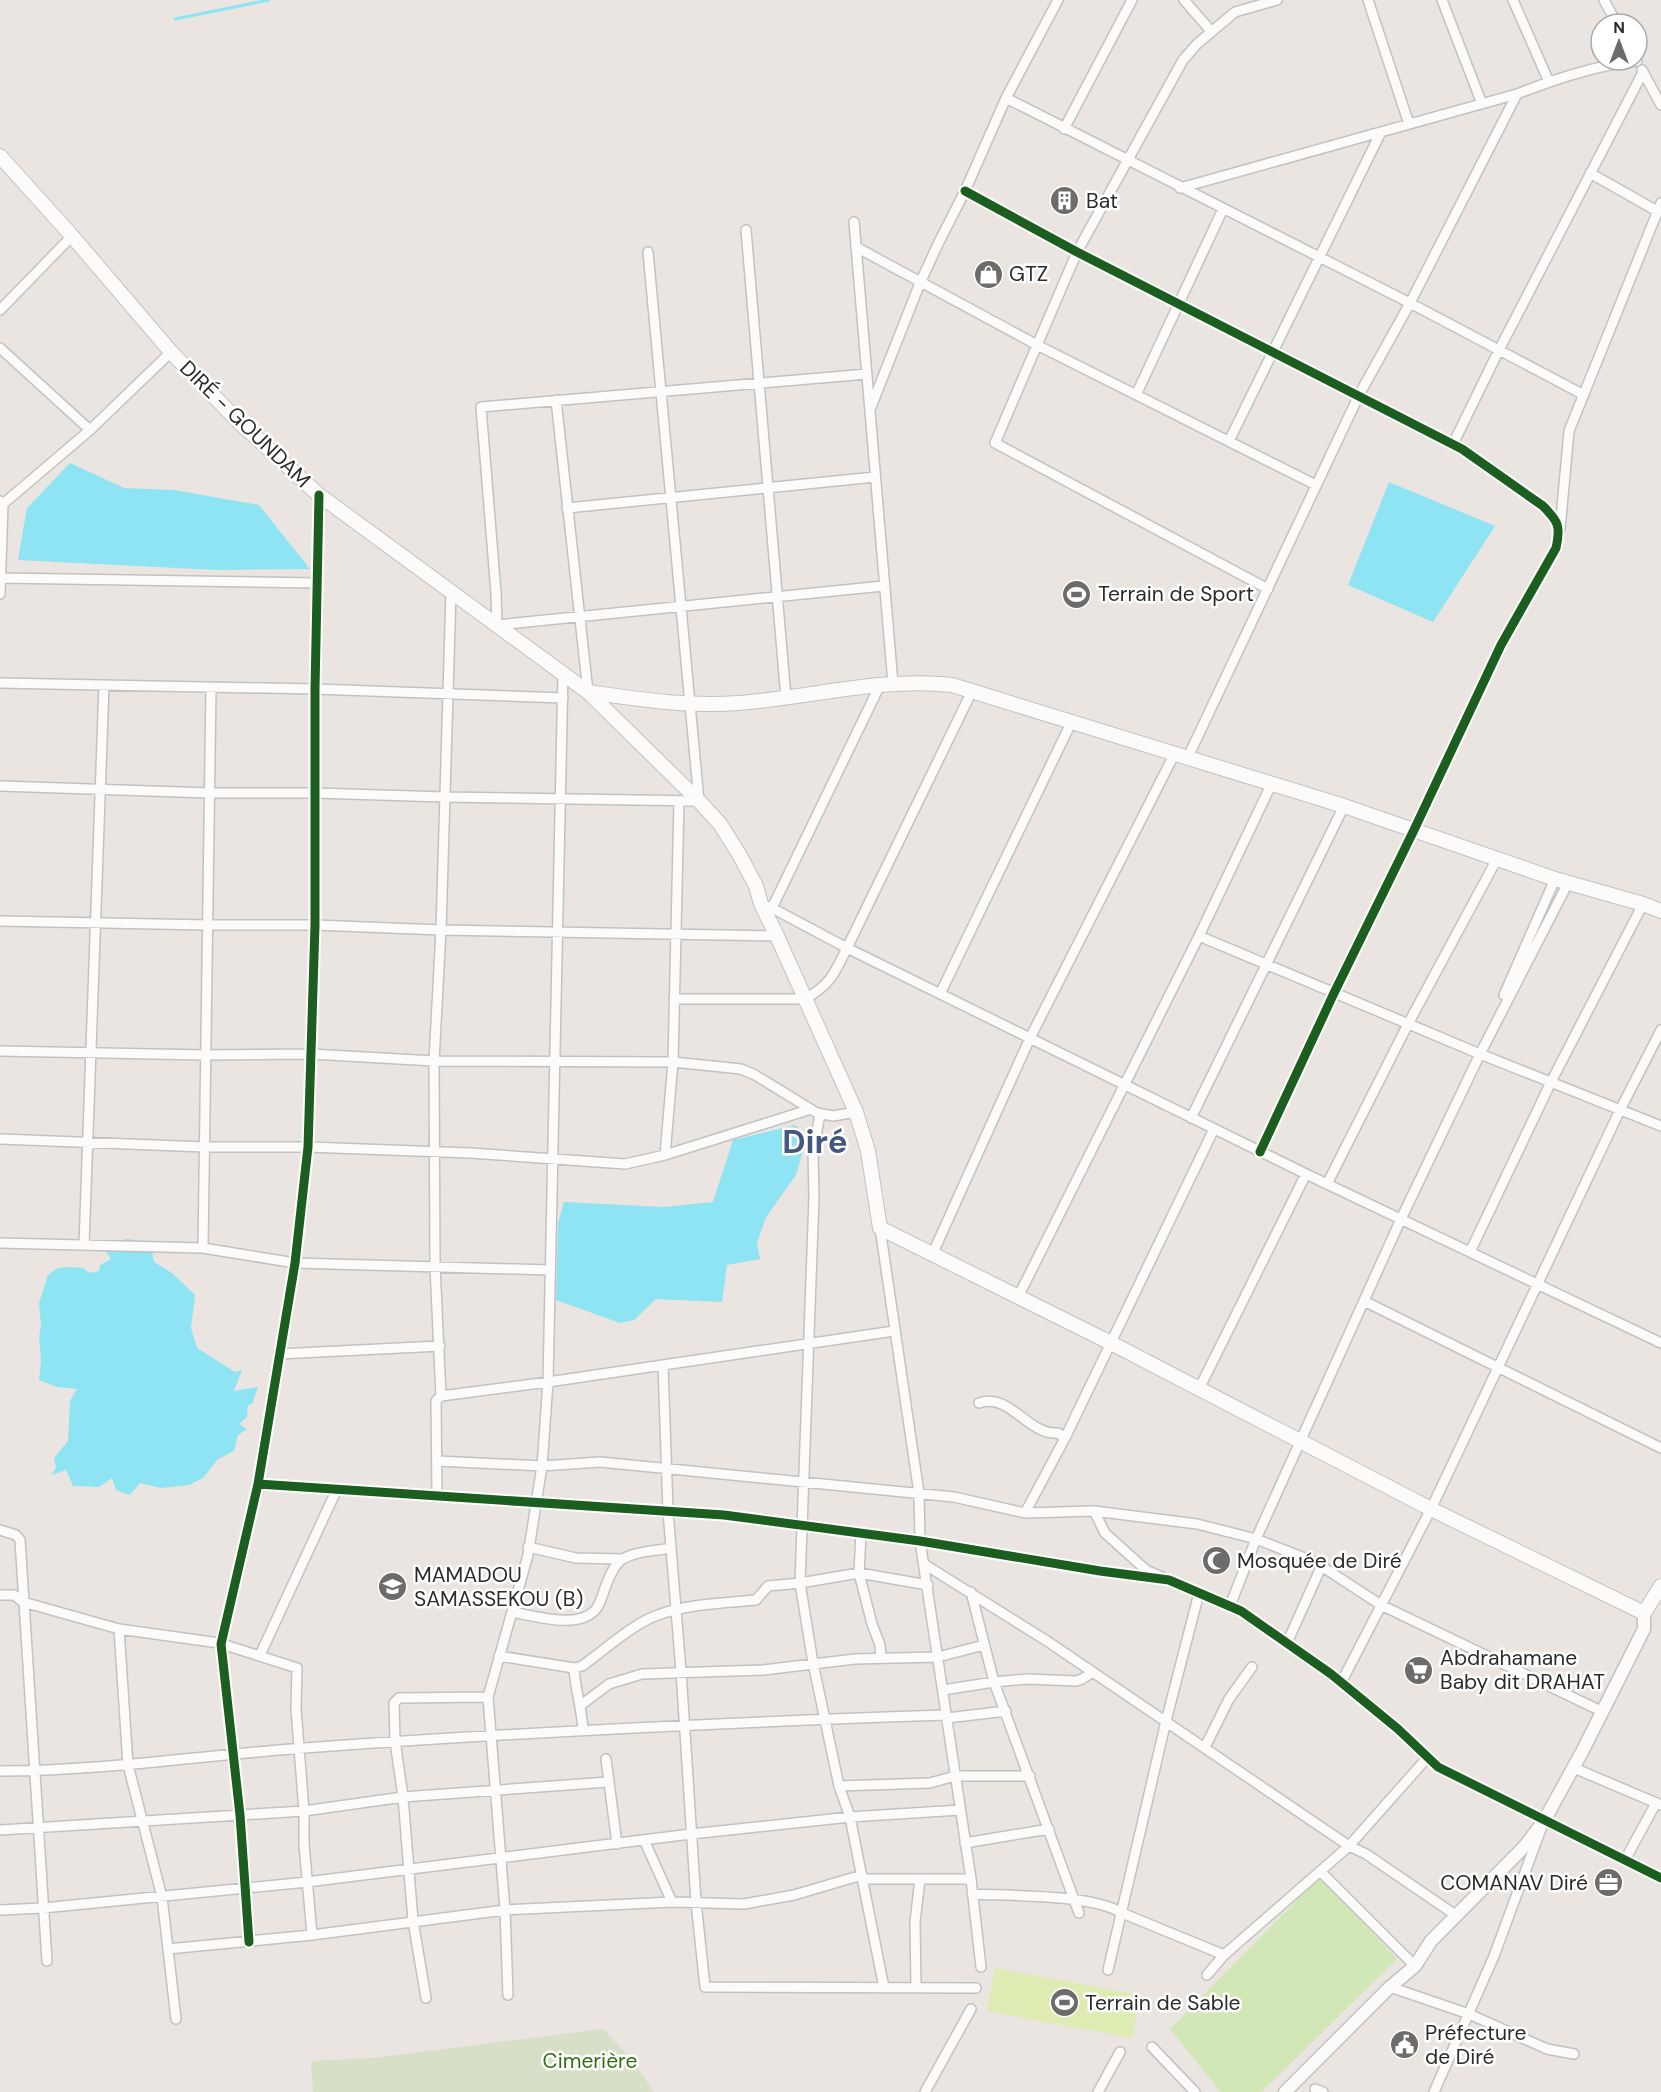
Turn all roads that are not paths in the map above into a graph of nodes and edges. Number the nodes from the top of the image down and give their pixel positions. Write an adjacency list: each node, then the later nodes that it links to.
1 (1058, 0): 13 (street)
2 (1132, 0): 17 (street)
3 (1184, 0): 8 (street)
4 (1277, 0): 8 (street)
5 (1368, 0): 16 (street)
6 (1442, 0): 14 (street)
7 (1513, 0): 11 (street)
8 (1211, 31): 20 (street)
9 (1589, 71): 11 (street)
10 (1643, 72): 15 (street); 21 (street)
11 (1549, 82): 12 (street)
12 (1517, 94): 14 (street); 35 (street)
13 (1006, 98): 17 (street); 23 (street)
14 (1482, 104): 16 (street)
15 (1661, 105)
16 (1409, 124): 18 (street)
17 (1064, 129): 20 (street)
18 (1381, 132): 22 (street); 32 (street)
19 (0, 156): 28 (main road, DIRÉ - GOUNDAM)
20 (1128, 161): 22 (street); 31 (street)
21 (1590, 173): 24 (street); 39 (street)
22 (1180, 188): 25 (street)
23 (965, 191): 31 (street); 33 (street)
24 (1659, 207): 47 (street)
25 (1224, 209): 32 (street); 34 (street)
26 (854, 222): 29 (street)
27 (746, 230): 43 (street)
28 (72, 236): 36 (street); 41 (main road, DIRÉ - GOUNDAM)
29 (856, 248): 33 (street); 42 (street)
30 (648, 252): 44 (street)
31 (1077, 252): 34 (street); 37 (street)
32 (1319, 258): 35 (street); 40 (street)
33 (920, 283): 37 (street); 49 (street)
34 (1179, 303): 40 (street); 45 (street)
35 (1410, 303): 39 (street); 46 (street)
36 (0, 310)
37 (1037, 345): 45 (street); 64 (street)
38 (0, 348): 50 (street)
39 (1499, 350): 47 (street); 52 (street)
40 (1272, 351): 46 (street); 51 (street)
41 (171, 352): 50 (street); 56 (main road, DIRÉ - GOUNDAM)
42 (867, 374): 43 (street); 49 (street)
43 (759, 383): 44 (street); 55 (street)
44 (661, 391): 48 (street); 57 (street)
45 (1136, 395): 51 (street)
46 (1359, 395): 52 (street); 54 (street)
47 (1584, 395): 60 (street)
48 (556, 400): 59 (street); 70 (street)
49 (870, 409): 53 (street)
50 (90, 430): 58 (street)
51 (1229, 441): 54 (street)
52 (1453, 444): 60 (street)
53 (875, 477): 55 (street); 63 (street)
54 (1316, 485): 64 (street)
55 (768, 488): 57 (street); 67 (street)
56 (319, 495): 62 (street); 65 (main road, DIRÉ - GOUNDAM)
57 (671, 498): 59 (street); 68 (street)
58 (1, 502): 61 (street)
59 (567, 508): 69 (street)
60 (1560, 532): 96 (street)
61 (1, 578): 62 (street); 66 (street)
62 (317, 583): 76 (street)
63 (884, 586): 67 (street); 73 (street)
64 (1268, 589): 85 (street)
65 (451, 592): 70 (main road, DIRÉ - GOUNDAM); 79 (street)
66 (0, 594)
67 (778, 596): 68 (street); 81 (street)
68 (681, 606): 69 (street); 82 (street)
69 (579, 617): 70 (street); 78 (street)
70 (497, 625): 71 (main road, DIRÉ - GOUNDAM)
71 (563, 672): 78 (main road, DIRÉ - GOUNDAM); 80 (street)
72 (0, 683): 74 (street)
73 (886, 684): 77 (main road); 81 (main road); 100 (street)
74 (104, 685): 75 (street); 88 (street)
75 (211, 688): 76 (street); 90 (street)
76 (315, 689): 79 (street); 89 (street)
77 (972, 691): 83 (main road); 111 (street)
78 (588, 692): 82 (main road); 94 (main road, DIRÉ - GOUNDAM)
79 (447, 695): 80 (street); 91 (street)
80 (563, 698): 92 (street)
81 (786, 698): 82 (main road)
82 (690, 705): 94 (street)
83 (1072, 722): 84 (main road); 114 (street)
84 (1175, 753): 85 (main road); 120 (street)
85 (1188, 758): 86 (main road)
86 (1272, 783): 95 (main road); 110 (street)
87 (0, 786): 88 (street)
88 (100, 790): 90 (street); 103 (street)
89 (315, 793): 90 (street); 91 (street); 105 (street)
90 (210, 794): 104 (street)
91 (444, 797): 92 (street); 106 (street)
92 (560, 799): 93 (street); 107 (street)
93 (679, 801): 94 (street); 108 (street)
94 (699, 801): 100 (main road, DIRÉ - GOUNDAM)
95 (1344, 806): 96 (main road); 112 (street)
96 (1414, 830): 97 (main road); 113 (street)
97 (1497, 859): 98 (main road); 118 (street)
98 (1561, 881): 99 (main road); 117 (street); 124 (street)
99 (1643, 904): 101 (main road); 129 (street)
100 (766, 906): 109 (main road, DIRÉ - GOUNDAM); 111 (street)
101 (1661, 911)
102 (0, 921): 103 (street)
103 (96, 923): 104 (street); 122 (street)
104 (208, 925): 105 (street); 125 (street)
105 (315, 925): 106 (street); 123 (street)
106 (441, 930): 107 (street); 126 (street)
107 (558, 932): 108 (street); 127 (street)
108 (674, 934): 109 (street); 115 (street)
109 (777, 936): 116 (main road, DIRÉ - GOUNDAM)
110 (1199, 936): 112 (street); 130 (street)
111 (847, 948): 114 (street); 116 (street)
112 (1266, 964): 113 (street); 135 (street)
113 (1334, 993): 118 (street); 142 (street)
114 (940, 994): 120 (street)
115 (674, 999): 116 (street); 128 (street)
116 (805, 999): 133 (main road, DIRÉ - GOUNDAM)
117 (1501, 1003)
118 (1408, 1024): 124 (street); 147 (street)
119 (1661, 1030): 132 (street)
120 (1030, 1038): 130 (street); 154 (street)
121 (0, 1051): 122 (street)
122 (91, 1053): 125 (street); 139 (street)
123 (312, 1054): 125 (street); 126 (street); 141 (street)
124 (1480, 1054): 129 (street); 148 (street)
125 (206, 1055): 140 (street)
126 (434, 1060): 127 (street); 143 (street)
127 (555, 1060): 128 (street); 145 (street)
128 (673, 1062): 131 (street); 144 (street)
129 (1551, 1082): 132 (street); 153 (street)
130 (1125, 1085): 135 (street); 159 (street)
131 (808, 1110): 134 (street); 144 (street)
132 (1620, 1110): 136 (street); 158 (street)
133 (856, 1112): 134 (street); 149 (main road, DIRÉ - GOUNDAM)
134 (820, 1114): 164 (street)
135 (1191, 1118): 137 (street)
136 (1661, 1126)
137 (1214, 1129): 142 (street); 162 (street)
138 (0, 1138): 139 (street)
139 (88, 1141): 140 (street); 151 (street)
140 (205, 1147): 141 (street); 152 (street)
141 (308, 1147): 143 (street); 155 (street)
142 (1260, 1152): 146 (street)
143 (434, 1153): 145 (street); 156 (street)
144 (665, 1155): 145 (street)
145 (553, 1159): 157 (street)
146 (1306, 1174): 147 (street); 170 (street)
147 (1327, 1185): 148 (street)
148 (1401, 1220): 153 (street); 160 (street)
149 (880, 1228): 154 (main road); 161 (street)
150 (0, 1243): 151 (street)
151 (84, 1245): 152 (street)
152 (203, 1248): 155 (street)
153 (1470, 1252): 158 (street)
154 (932, 1255): 159 (main road)
155 (295, 1263): 156 (street); 166 (street)
156 (435, 1266): 157 (street); 165 (street)
157 (550, 1270): 169 (street)
158 (1537, 1284): 163 (street); 168 (street)
159 (1018, 1297): 162 (main road)
160 (1364, 1301): 168 (street); 174 (street)
161 (894, 1331): 164 (street); 182 (street)
162 (1109, 1342): 170 (main road); 173 (street)
163 (1661, 1343)
164 (807, 1344): 167 (street); 179 (street)
165 (440, 1346): 166 (street); 171 (street)
166 (279, 1354): 180 (street)
167 (663, 1365): 169 (street); 178 (street)
168 (1498, 1366): 175 (street); 185 (street)
169 (548, 1382): 171 (street); 177 (street)
170 (1199, 1389): 174 (main road)
171 (441, 1396): 176 (street)
172 (979, 1403): 173 (street)
173 (1065, 1438): 188 (street)
174 (1301, 1442): 185 (main road); 192 (street)
175 (1661, 1448)
176 (438, 1461): 177 (street); 183 (street)
177 (542, 1466): 178 (street); 184 (street)
178 (666, 1469): 179 (street); 186 (street)
179 (804, 1482): 182 (street); 189 (street)
180 (258, 1484): 181 (street); 215 (street)
181 (337, 1489): 183 (street); 217 (street)
182 (919, 1494): 188 (street); 193 (street)
183 (437, 1496): 184 (street)
184 (537, 1502): 186 (street); 194 (street)
185 (1431, 1509): 208 (street); 212 (main road)
186 (668, 1511): 189 (street); 195 (street)
187 (1094, 1511): 188 (street); 192 (street); 200 (street)
188 (1024, 1513)
189 (802, 1525): 191 (street); 201 (street)
190 (0, 1530): 207 (street)
191 (861, 1533): 193 (street); 199 (street)
192 (1256, 1539): 198 (street); 209 (street)
193 (920, 1541): 197 (street); 200 (street)
194 (528, 1547): 196 (street); 211 (street)
195 (671, 1548): 196 (street); 210 (street)
196 (622, 1559): 211 (street)
197 (924, 1564): 202 (street); 204 (street)
198 (1322, 1565): 208 (street); 214 (street)
199 (859, 1573): 201 (street); 202 (street); 220 (street)
200 (1169, 1581): 205 (street)
201 (800, 1583): 210 (street); 221 (street)
202 (928, 1585): 219 (street)
203 (1661, 1586): 212 (main road)
204 (971, 1592): 216 (street); 225 (street)
205 (1199, 1593): 209 (street); 235 (street)
206 (0, 1595): 207 (street)
207 (23, 1602): 213 (street); 248 (street)
208 (1381, 1605): 227 (street); 232 (street)
209 (1230, 1606): 214 (street)
210 (677, 1609): 223 (street); 224 (street)
211 (512, 1612): 218 (street)
212 (1644, 1614): 232 (street)
213 (119, 1629): 215 (street); 245 (street)
214 (1287, 1643): 227 (street)
215 (221, 1644): 217 (street); 242 (street)
216 (984, 1645): 219 (street); 226 (street)
217 (260, 1655): 241 (street)
218 (499, 1656): 223 (street); 229 (street)
219 (938, 1657): 220 (street); 228 (street)
220 (880, 1658): 221 (street)
221 (813, 1663): 224 (street); 234 (street)
222 (1252, 1667): 240 (street)
223 (574, 1668): 230 (street)
224 (681, 1671): 230 (street); 236 (street)
225 (1093, 1672): 226 (street); 235 (street)
226 (994, 1682): 228 (street); 231 (street)
227 (1341, 1683): 243 (street)
228 (943, 1690): 233 (street)
229 (488, 1697): 238 (street); 239 (street)
230 (581, 1706): 237 (street)
231 (1006, 1711): 233 (street); 250 (street)
232 (1601, 1711): 246 (street)
233 (947, 1717): 234 (street); 249 (street)
234 (826, 1719): 236 (street); 252 (street)
235 (1166, 1721): 240 (street); 289 (street)
236 (685, 1725): 237 (street); 265 (street)
237 (583, 1730): 238 (street)
238 (491, 1735): 239 (street); 253 (street)
239 (395, 1741): 241 (street); 254 (street)
240 (1205, 1747): 269 (street)
241 (300, 1748): 242 (street); 257 (street)
242 (233, 1753): 245 (street); 258 (street)
243 (1427, 1758): 261 (street); 269 (street)
244 (606, 1759): 251 (street)
245 (128, 1764): 248 (street); 260 (street)
246 (1574, 1768): 255 (street); 261 (street)
247 (0, 1771): 248 (street)
248 (34, 1771): 262 (street)
249 (955, 1776): 250 (street); 252 (street); 256 (street)
250 (1030, 1776): 263 (street)
251 (608, 1782): 253 (street); 268 (street)
252 (840, 1786): 259 (street)
253 (495, 1790): 254 (street); 270 (street)
254 (404, 1797): 257 (street); 272 (street)
255 (1659, 1804): 271 (street)
256 (960, 1810): 259 (street); 267 (street)
257 (304, 1811): 258 (street); 278 (street)
258 (240, 1815): 260 (street); 279 (street)
259 (850, 1817): 265 (street); 274 (street)
260 (142, 1821): 262 (street); 281 (street)
261 (1544, 1821): 271 (street); 290 (street); 308 (street)
262 (38, 1829): 264 (street); 285 (street)
263 (1049, 1829): 267 (street); 282 (street)
264 (0, 1830)
265 (691, 1834): 266 (street); 284 (street)
266 (644, 1840): 268 (street); 283 (street)
267 (965, 1843): 277 (street)
268 (617, 1844): 270 (street)
269 (1349, 1846): 273 (street); 290 (street)
270 (501, 1858): 272 (street); 287 (street)
271 (1625, 1860): 275 (street)
272 (410, 1868): 278 (street); 291 (street)
273 (1321, 1872): 295 (street); 297 (street)
274 (862, 1877): 276 (street); 284 (street); 302 (street)
275 (1661, 1878)
276 (920, 1879): 277 (street); 303 (street)
277 (971, 1879): 280 (street)
278 (307, 1882): 279 (street); 292 (street)
279 (245, 1889): 281 (street); 293 (street)
280 (972, 1894): 282 (street); 298 (street)
281 (162, 1897): 285 (street); 294 (street)
282 (1075, 1900): 288 (street); 289 (street)
283 (672, 1902): 284 (street); 287 (street)
284 (696, 1902): 302 (street)
285 (43, 1908): 286 (street); 296 (street)
286 (0, 1910)
287 (505, 1910): 291 (street); 305 (street)
288 (1079, 1913)
289 (1122, 1913): 295 (street); 299 (street)
290 (1457, 1916): 297 (street)
291 (412, 1921): 292 (street); 306 (street)
292 (312, 1935): 293 (street)
293 (249, 1942): 294 (street)
294 (168, 1949): 309 (street)
295 (1224, 1955): 300 (street)
296 (46, 1961)
297 (1414, 1966): 301 (street)
298 (981, 1967)
299 (1108, 1970)
300 (1207, 1975)
301 (1389, 1987): 308 (street); 316 (street)
302 (884, 1988): 303 (street)
303 (916, 1988): 304 (street)
304 (976, 1988)
305 (508, 1995)
306 (426, 1998)
307 (971, 2009): 313 (street)
308 (1469, 2014): 312 (street); 317 (street)
309 (176, 2019)
310 (1152, 2047): 315 (street)
311 (1120, 2052): 314 (street)
312 (1574, 2054)
313 (925, 2092)
314 (1098, 2092)
315 (1195, 2092)
316 (1285, 2092)
317 (1434, 2092)

